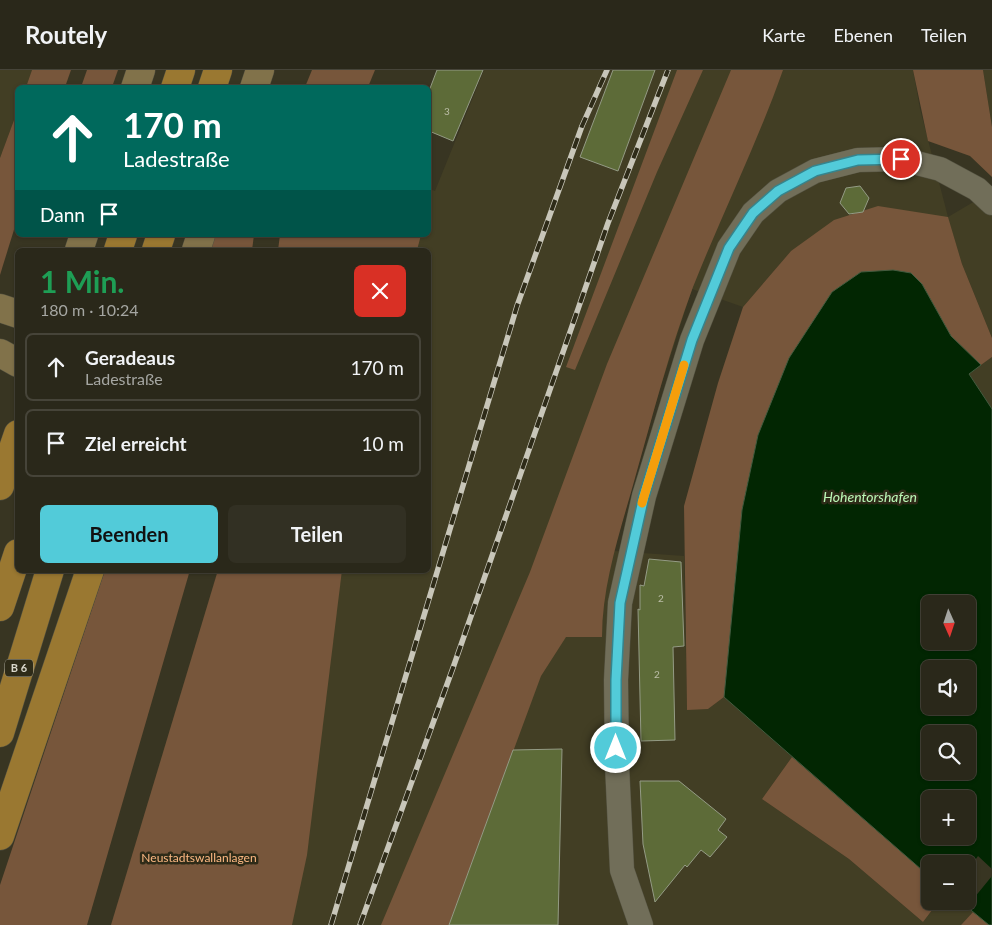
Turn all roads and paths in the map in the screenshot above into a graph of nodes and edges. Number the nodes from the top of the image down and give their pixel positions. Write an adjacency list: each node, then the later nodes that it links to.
1 (141, 70): 5 (main road)
2 (181, 70): 6 (highway)
3 (218, 70): 7 (highway)
4 (260, 70): 8 (main road)
5 (136, 85)
6 (176, 85)
7 (213, 85)
8 (255, 85)
9 (992, 203): 22 (street)
10 (0, 308): 11 (main road)
11 (15, 313)
12 (0, 353): 13 (main road)
13 (15, 361)
14 (15, 443): 15 (highway)
15 (0, 486)
16 (15, 562): 19 (highway)
17 (49, 573): 20 (highway, B 6)
18 (89, 573): 21 (highway)
19 (2, 600)
20 (0, 733)
21 (0, 836)
22 (641, 925)

